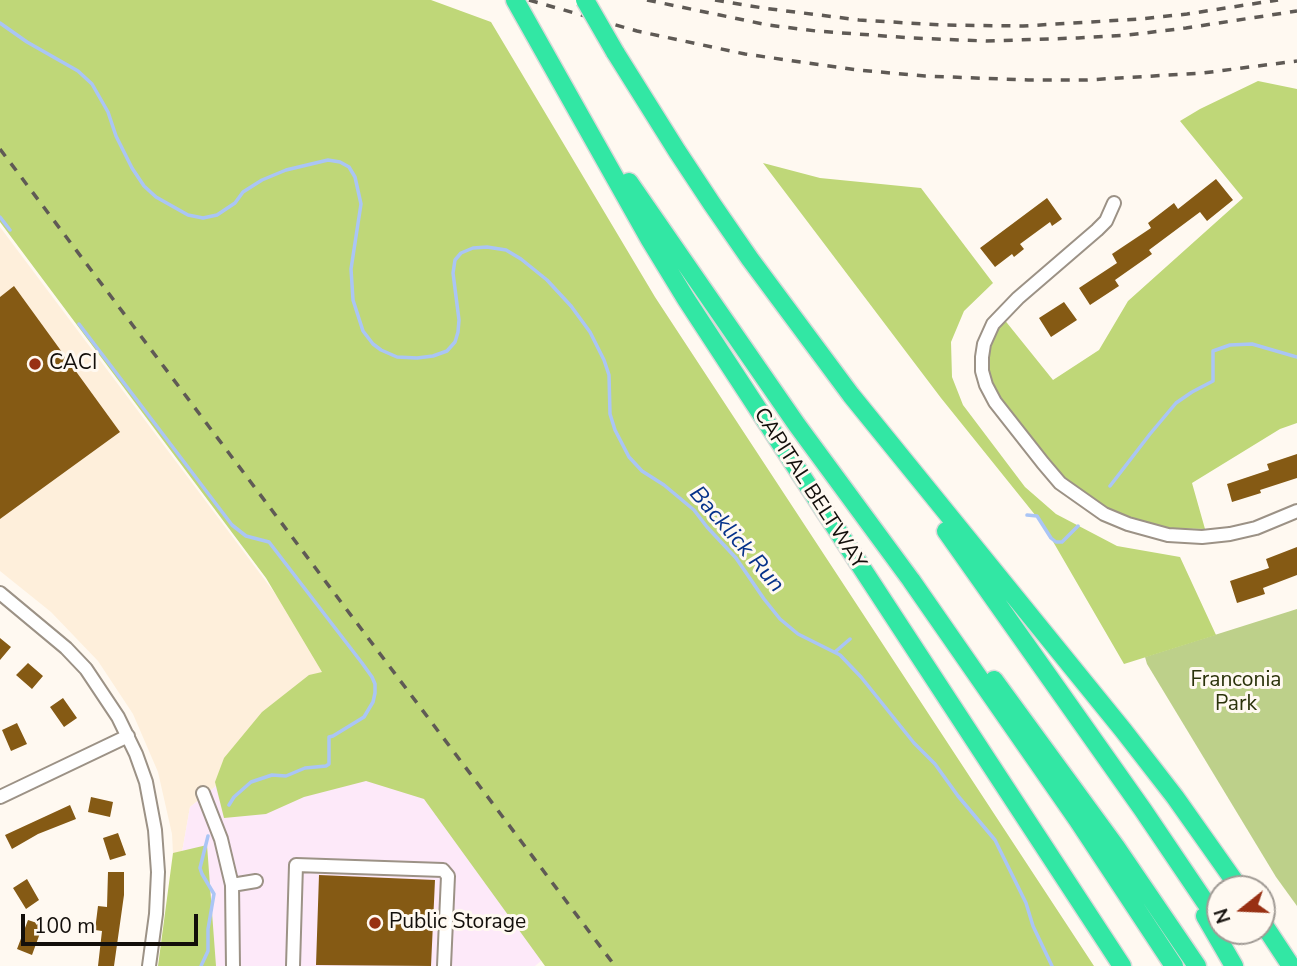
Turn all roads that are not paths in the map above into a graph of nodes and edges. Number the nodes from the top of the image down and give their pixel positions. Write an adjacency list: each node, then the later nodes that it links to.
1 (515, 0): 3 (highway, CAPITAL BELTWAY)
2 (585, 0): 5 (highway, bridge)
3 (559, 78): 6 (highway); 23 (highway, CAPITAL BELTWAY)
4 (1114, 203): 7 (street)
5 (851, 395): 12 (highway); 13 (highway)
6 (797, 425): 24 (highway); 25 (highway)
7 (1297, 512)
8 (0, 593): 9 (street)
9 (128, 736): 11 (street); 19 (street)
10 (203, 793): 15 (street)
11 (0, 797)
12 (1143, 810): 16 (highway); 26 (highway)
13 (1230, 875)
14 (256, 881): 15 (street)
15 (233, 885): 20 (street)
16 (1206, 903)
17 (1276, 943): 28 (highway)
18 (1234, 945): 27 (highway)
19 (149, 966)
20 (233, 966)
21 (293, 966): 22 (street)
22 (444, 966)
23 (1122, 966)
24 (1174, 966)
25 (1197, 966)
26 (1234, 966)
27 (1248, 966)
28 (1291, 966)

